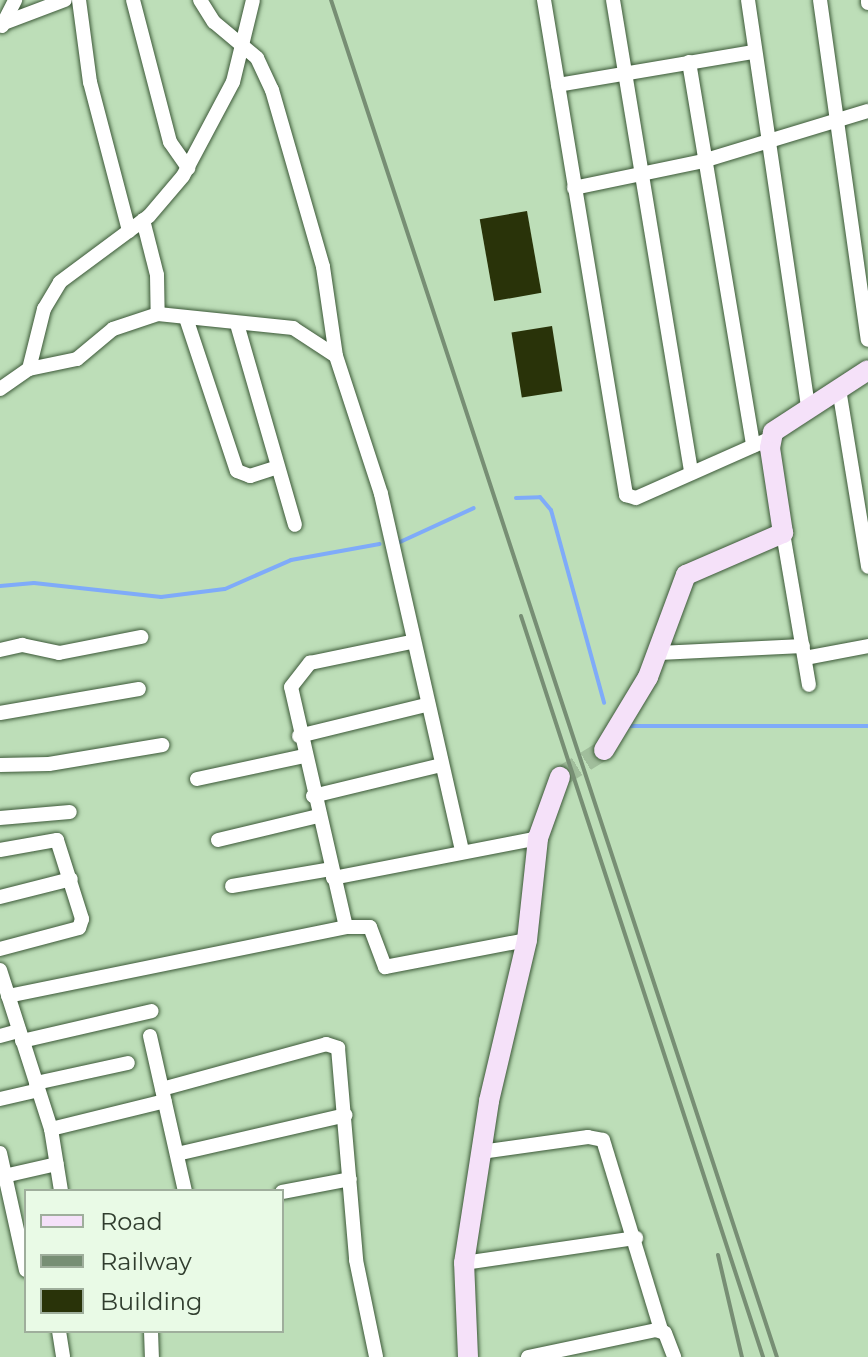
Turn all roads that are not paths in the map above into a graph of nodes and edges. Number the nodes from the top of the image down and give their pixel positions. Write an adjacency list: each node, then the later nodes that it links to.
1 (15, 0): 11 (street)
2 (65, 0): 11 (street)
3 (79, 0): 25 (street)
4 (133, 0): 21 (street)
5 (200, 0): 12 (street)
6 (253, 0): 12 (street)
7 (544, 0): 16 (street)
8 (613, 0): 15 (street)
9 (748, 0): 13 (street)
10 (820, 0): 18 (street)
11 (2, 27)
12 (245, 43): 21 (street); 30 (street)
13 (754, 52): 14 (street); 19 (street)
14 (689, 62): 15 (street); 20 (street)
15 (625, 73): 16 (street); 22 (street)
16 (558, 85): 23 (street)
17 (868, 111): 18 (street)
18 (834, 121): 19 (street); 29 (street)
19 (769, 142): 20 (street); 35 (street)
20 (703, 161): 22 (street); 36 (street)
21 (188, 168): 24 (street)
22 (644, 175): 23 (street); 38 (street)
23 (574, 188): 38 (street)
24 (143, 220): 25 (street); 26 (street)
25 (129, 231): 31 (street)
26 (158, 314): 27 (street); 31 (street)
27 (186, 318): 28 (street); 37 (street)
28 (237, 324): 30 (street); 37 (street)
29 (868, 340)
30 (336, 356): 43 (street)
31 (29, 369): 33 (street)
32 (868, 370): 34 (street)
33 (0, 389)
34 (839, 389): 35 (street); 41 (street)
35 (808, 407): 36 (street)
36 (761, 442): 38 (street); 40 (street)
37 (278, 467): 39 (street)
38 (691, 473)
39 (295, 525)
40 (783, 533): 46 (street); 47 (street)
41 (868, 567)
42 (141, 637): 45 (street)
43 (411, 642): 50 (street); 52 (street)
44 (868, 646): 46 (street)
45 (0, 650)
46 (804, 652): 47 (street); 48 (street)
47 (659, 653): 54 (street)
48 (809, 685)
49 (139, 689): 51 (street)
50 (426, 705): 52 (street); 57 (street)
51 (0, 713)
52 (299, 736): 55 (street)
53 (162, 745): 56 (street)
54 (604, 750)
55 (304, 756): 59 (street); 60 (street)
56 (0, 765)
57 (441, 765): 60 (street); 67 (street)
58 (560, 777): 64 (street)
59 (197, 779)
60 (313, 796): 62 (street)
61 (70, 812): 63 (street)
62 (318, 816): 65 (street); 68 (street)
63 (0, 818)
64 (538, 838): 67 (street); 73 (street)
65 (218, 840)
66 (0, 850): 69 (street)
67 (462, 850): 68 (street)
68 (332, 873): 70 (street); 72 (street)
69 (71, 879): 71 (street); 74 (street)
70 (232, 886)
71 (0, 897)
72 (346, 927): 73 (street); 76 (street)
73 (527, 940): 87 (street)
74 (0, 949)
75 (1, 975): 76 (street)
76 (8, 996): 79 (street)
77 (152, 1011): 79 (street)
78 (0, 1036): 79 (street)
79 (21, 1036): 82 (street)
80 (150, 1036): 83 (street)
81 (128, 1063): 82 (street)
82 (37, 1086): 84 (street); 86 (street)
83 (163, 1095): 85 (street); 86 (street); 89 (street)
84 (0, 1099)
85 (346, 1115): 89 (street); 92 (street)
86 (51, 1129): 90 (street)
87 (481, 1152): 96 (street); 98 (street)
88 (0, 1153): 91 (street)
89 (177, 1154): 94 (street)
90 (57, 1164): 91 (street); 93 (street)
91 (4, 1176): 97 (street)
92 (350, 1179): 95 (street); 106 (street)
93 (61, 1189)
94 (185, 1189)
95 (284, 1192)
96 (636, 1238): 98 (street); 99 (street)
97 (24, 1261)
98 (464, 1263): 107 (street)
99 (661, 1330): 102 (street); 110 (street)
100 (59, 1333): 104 (street)
101 (151, 1333): 105 (street)
102 (601, 1341): 103 (street); 109 (street)
103 (550, 1355): 108 (street)
104 (63, 1357)
105 (152, 1357)
106 (376, 1357)
107 (468, 1357)
108 (528, 1357)
109 (604, 1357)
110 (674, 1357)

